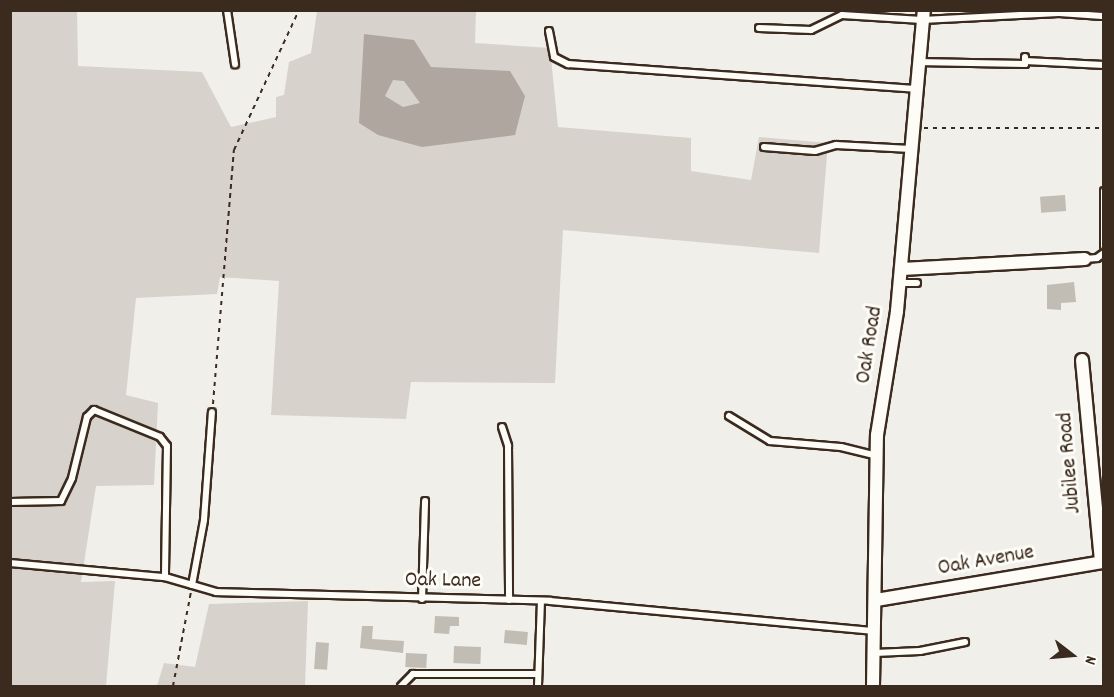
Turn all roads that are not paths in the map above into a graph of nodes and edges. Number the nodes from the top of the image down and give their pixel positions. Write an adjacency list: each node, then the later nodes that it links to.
1 (227, 10): 7 (lane)
2 (923, 15): 3 (lane); 4 (lane); 6 (street, Oak Road)
3 (1102, 16)
4 (759, 28)
5 (549, 31): 9 (lane)
6 (917, 62): 8 (lane); 9 (street, Oak Road)
7 (236, 64)
8 (1104, 65)
9 (915, 89): 11 (street, Oak Road)
10 (764, 147): 11 (lane)
11 (911, 149): 16 (street, Oak Road)
12 (1104, 191): 13 (lane)
13 (1104, 246)
14 (1104, 253): 15 (lane)
15 (1085, 259): 16 (street)
16 (902, 269): 17 (street, Oak Road)
17 (900, 283): 18 (lane); 23 (street, Oak Road)
18 (917, 283)
19 (1082, 360): 26 (street, Jubilee Road)
20 (212, 412): 29 (lane)
21 (729, 416): 23 (lane)
22 (502, 428): 31 (lane)
23 (877, 456): 32 (street, Oak Road)
24 (425, 501): 30 (lane)
25 (10, 502): 28 (lane)
26 (1102, 562): 32 (street, Oak Avenue)
27 (10, 564): 28 (lane, Oak Lane)
28 (165, 577): 29 (lane, Oak Lane)
29 (192, 585): 30 (lane, Oak Lane)
30 (422, 599): 31 (lane, Oak Lane)
31 (509, 600): 33 (lane, Oak Lane)
32 (876, 600): 34 (street, Oak Road)
33 (541, 601): 34 (lane, Oak Lane); 37 (lane)
34 (876, 632): 36 (street, Oak Road)
35 (965, 642): 36 (lane)
36 (875, 653): 40 (street, Oak Road)
37 (538, 674): 38 (lane); 39 (lane)
38 (401, 687)
39 (538, 687)
40 (873, 687)

